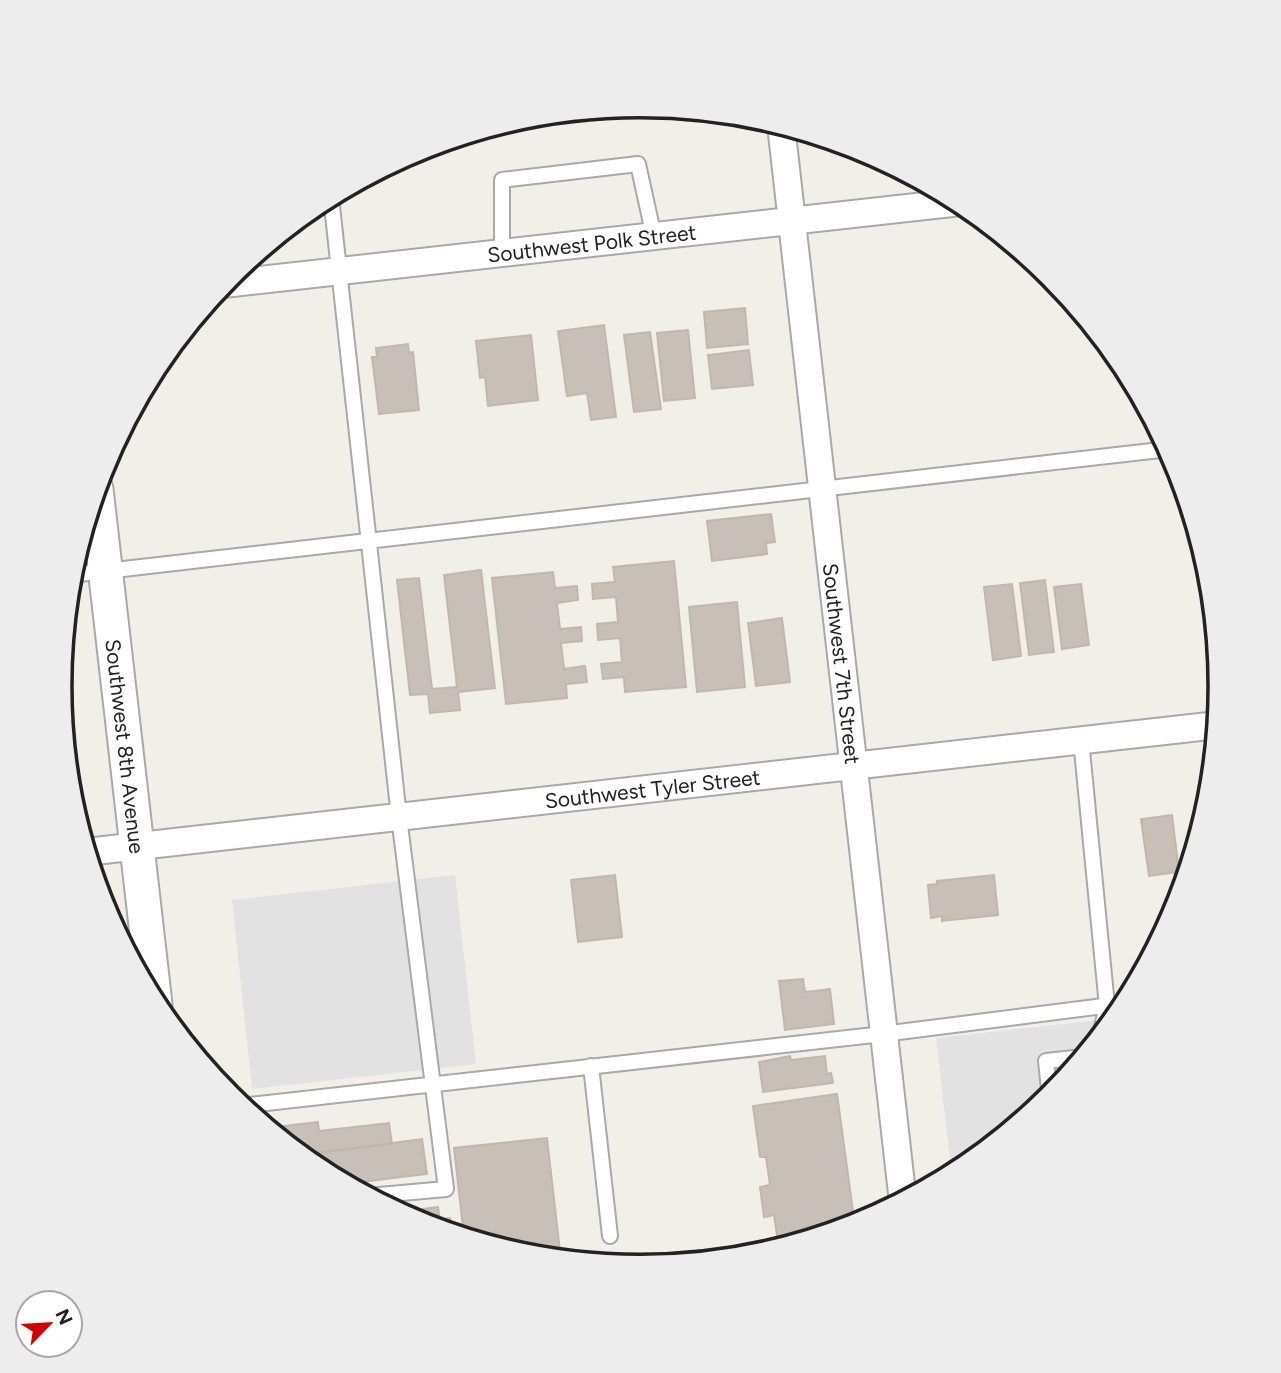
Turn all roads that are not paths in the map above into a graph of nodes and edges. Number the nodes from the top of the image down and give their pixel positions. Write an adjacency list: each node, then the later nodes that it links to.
1 (782, 136): 4 (street, Southwest 7th Street)
2 (941, 204): 4 (street, Southwest Polk Street)
3 (332, 209): 7 (lane)
4 (792, 222): 5 (street, Southwest Polk Street); 10 (street, Southwest 7th Street)
5 (654, 237): 6 (street, Southwest Polk Street); 6 (lane)
6 (502, 253): 7 (street, Southwest Polk Street)
7 (338, 269): 8 (street, Southwest Polk Street); 12 (lane)
8 (240, 282)
9 (1158, 450): 10 (lane)
10 (823, 489): 12 (lane); 17 (street, Southwest 7th Street)
11 (99, 514): 13 (street, Southwest 8th Avenue)
12 (369, 542): 13 (lane); 18 (lane)
13 (105, 571): 14 (lane); 19 (street, Southwest 8th Avenue)
14 (84, 574)
15 (1208, 726): 16 (street, Southwest Tyler Street)
16 (1081, 740): 17 (street, Southwest Tyler Street); 23 (lane)
17 (855, 766): 18 (street, Southwest Tyler Street); 25 (street, Southwest 7th Street)
18 (399, 817): 19 (street, Southwest Tyler Street); 29 (lane)
19 (137, 846): 20 (street, Southwest Tyler Street); 21 (street, Southwest 8th Avenue)
20 (96, 851)
21 (152, 977)
22 (1111, 1005): 23 (lane)
23 (1107, 1006): 24 (lane); 25 (lane)
24 (1105, 1014)
25 (883, 1034): 27 (lane); 31 (street, Southwest 7th Street)
26 (1070, 1059): 28 (lane)
27 (592, 1066): 29 (lane); 33 (lane)
28 (1048, 1083)
29 (431, 1084): 30 (lane); 32 (lane)
30 (255, 1104)
31 (902, 1192)
32 (384, 1195)
33 (610, 1236)

